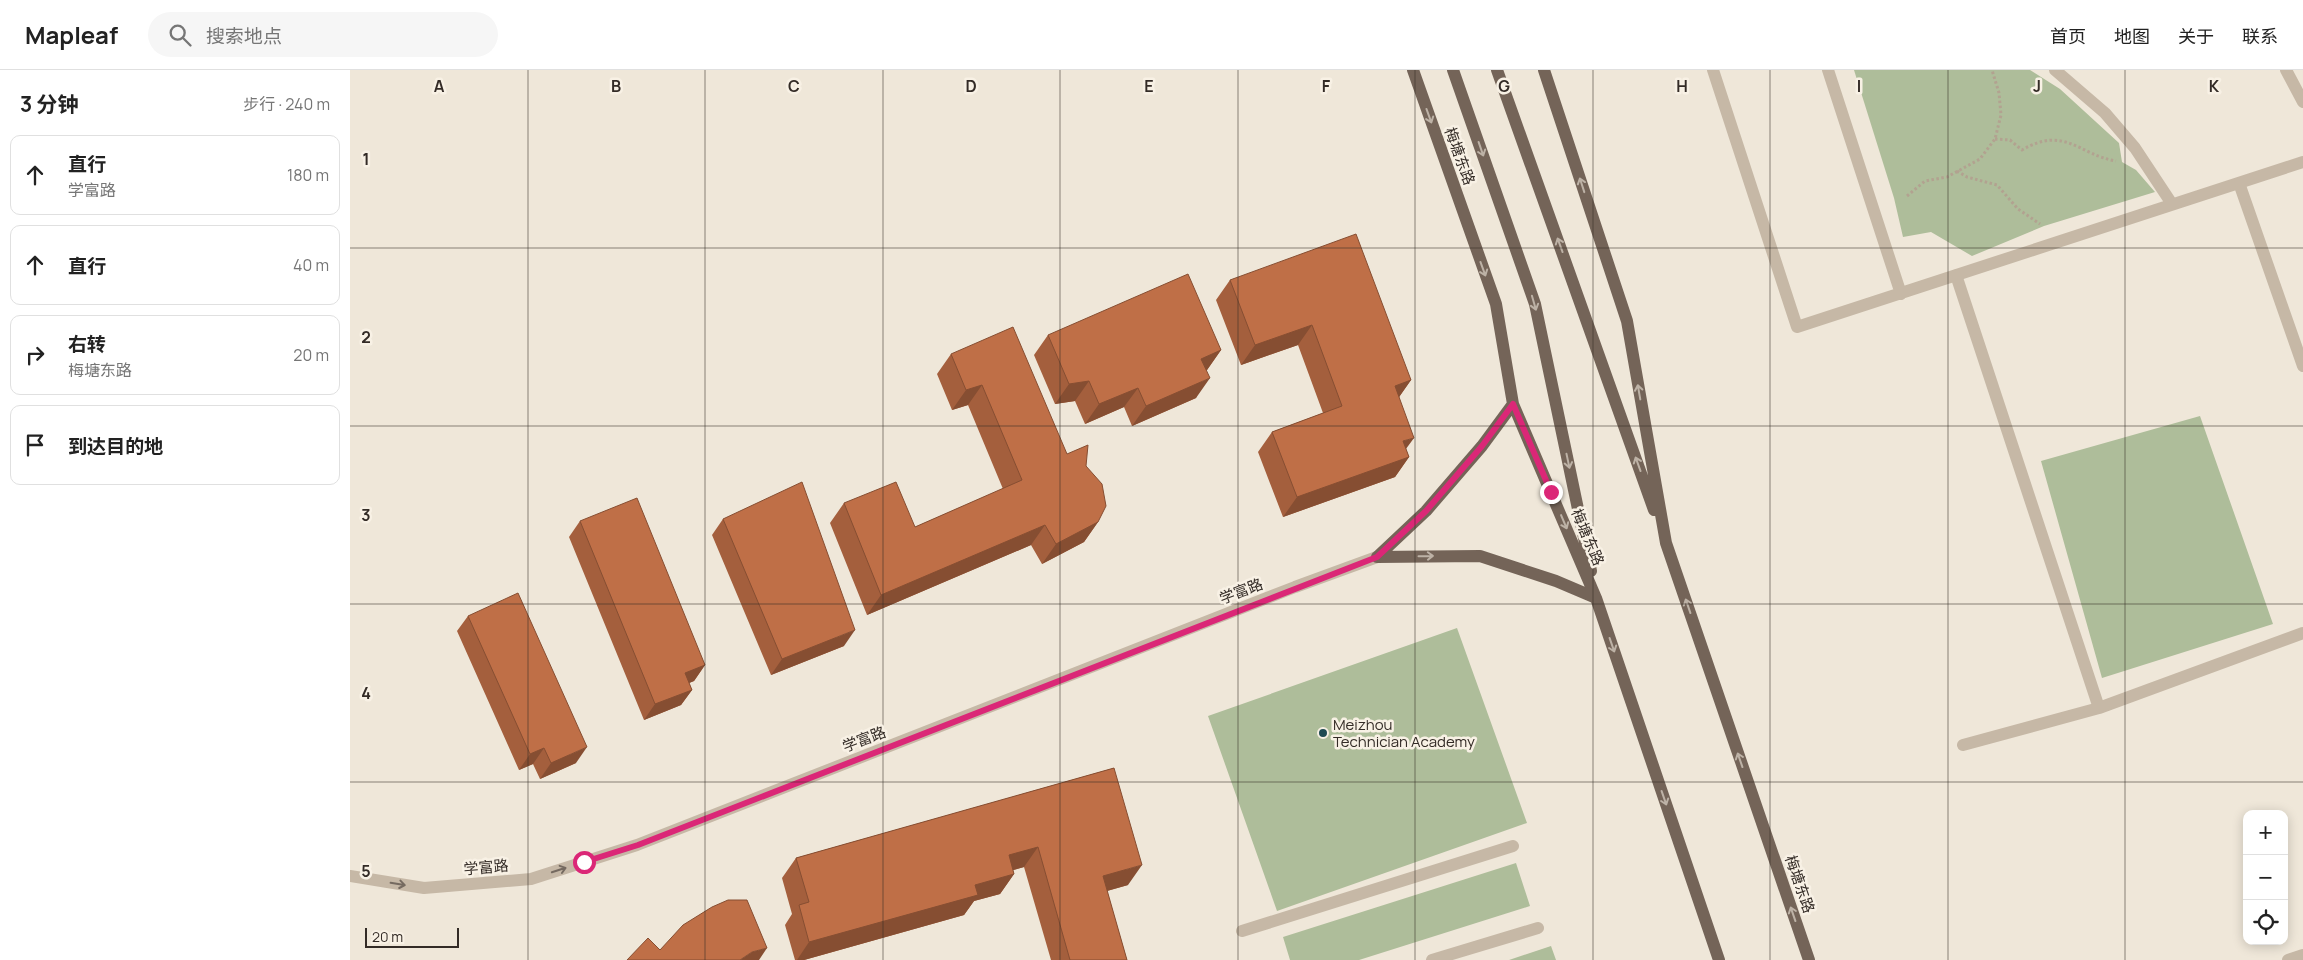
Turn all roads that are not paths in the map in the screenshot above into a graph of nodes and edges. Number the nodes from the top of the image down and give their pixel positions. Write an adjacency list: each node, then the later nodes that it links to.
1 (1412, 70): 16 (main road, 梅塘东路, one-way to 16)
2 (1453, 70): 19 (main road, one-way to 19)
3 (1498, 70): 17 (main road, one-way to 3)
4 (1544, 70): 17 (main road, 梅塘东路, one-way to 4)
5 (1713, 70): 14 (street)
6 (1828, 70): 14 (street)
7 (2055, 70): 12 (street)
8 (2286, 70): 9 (street)
9 (2303, 102)
10 (2303, 162): 11 (street)
11 (2238, 183): 12 (street); 15 (street)
12 (2172, 204): 13 (street)
13 (1956, 275): 14 (street); 21 (street)
14 (1902, 294)
15 (2303, 366)
16 (1513, 404): 18 (main road); 19 (main road, 梅塘东路, one-way to 19)
17 (1666, 543): 30 (main road, 梅塘东路, one-way to 17)
18 (1377, 557): 19 (main road, one-way to 19); 24 (street, 学富路, one-way to 18)
19 (1596, 598): 29 (main road, 梅塘东路, one-way to 29)
20 (2303, 633): 21 (street)
21 (2099, 708): 22 (street)
22 (1963, 745)
23 (1513, 846): 26 (street)
24 (350, 876)
25 (1538, 928): 28 (street)
26 (1242, 931)
27 (2303, 955): 31 (street)
28 (1432, 960)
29 (1719, 960)
30 (1809, 960)
31 (2288, 960)

